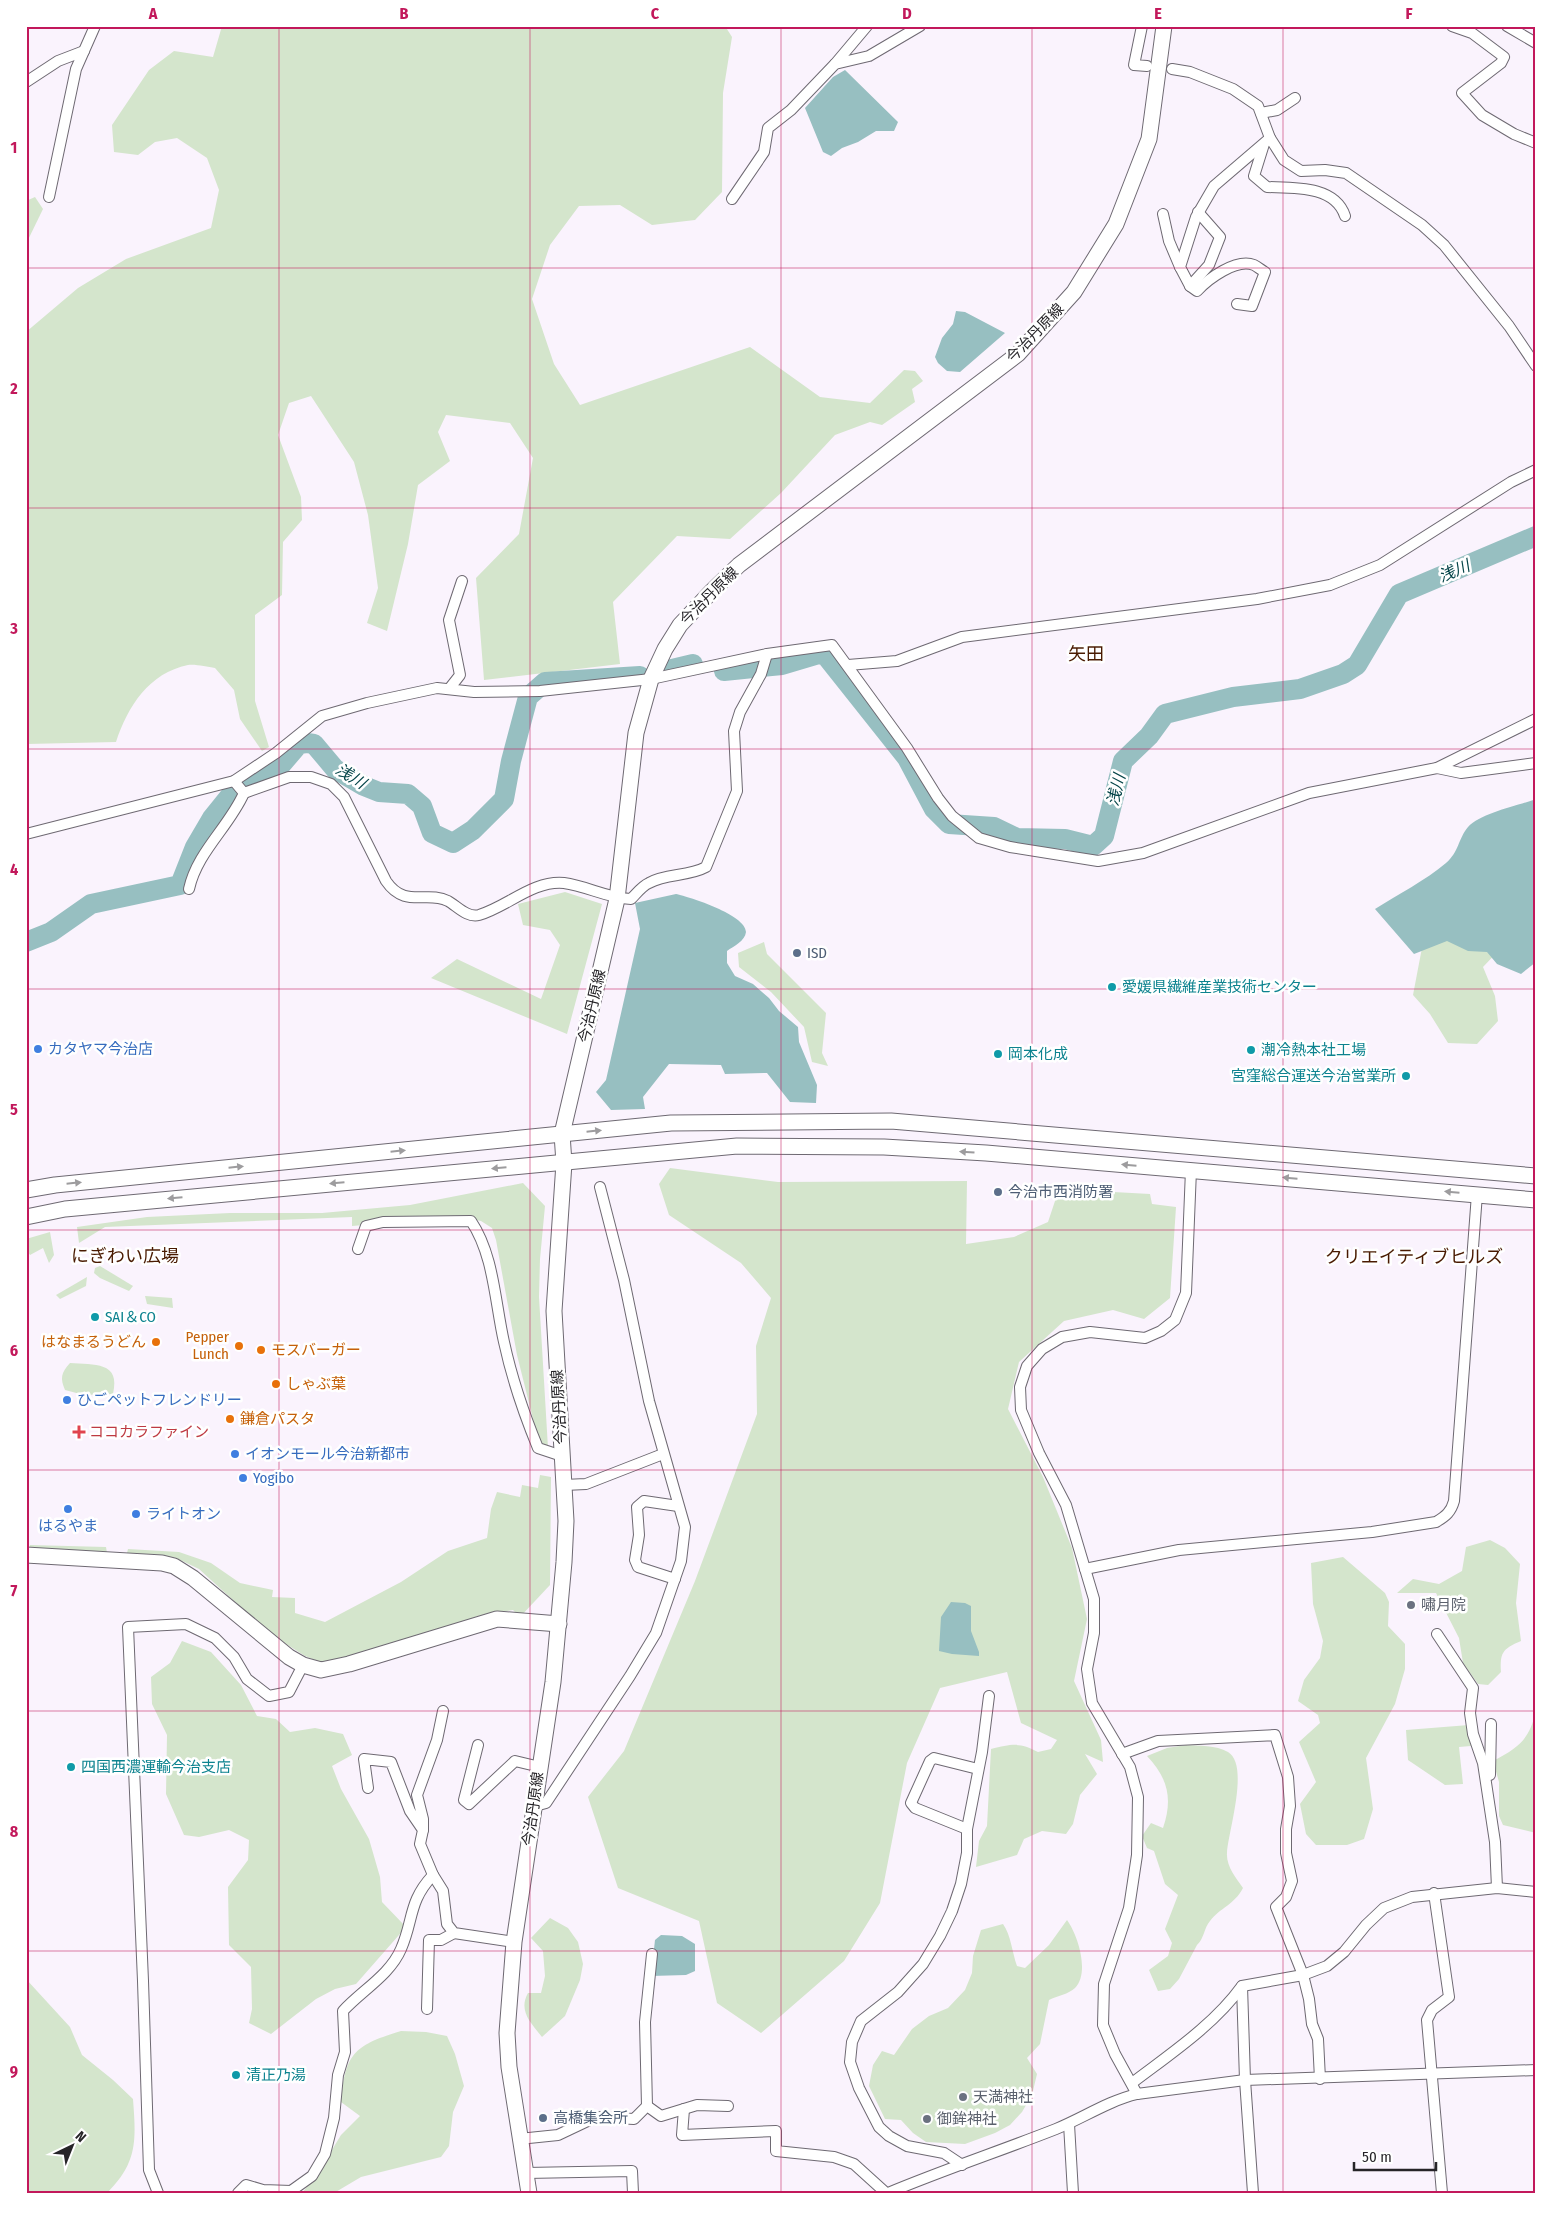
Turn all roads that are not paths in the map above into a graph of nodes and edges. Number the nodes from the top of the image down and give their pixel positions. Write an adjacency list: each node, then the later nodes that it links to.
1 (95, 26): 9 (street)
2 (867, 26): 10 (street)
3 (920, 26): 10 (street)
4 (1142, 26): 11 (street)
5 (1164, 26): 31 (street, 今治丹原線)
6 (1452, 26): 17 (street)
7 (1507, 26): 8 (street)
8 (1536, 43)
9 (84, 51): 13 (street); 18 (street)
10 (835, 64): 19 (street)
11 (1147, 66)
12 (1172, 69): 15 (street)
13 (26, 82)
14 (1295, 98): 15 (street)
15 (1261, 113): 16 (street)
16 (1267, 140): 20 (street); 22 (street); 26 (street)
17 (1536, 143)
18 (49, 197)
19 (732, 199)
20 (1198, 212): 23 (street); 24 (street)
21 (1163, 214): 23 (street)
22 (1345, 216)
23 (1180, 266): 24 (street)
24 (1190, 286): 25 (street)
25 (1237, 304)
26 (1536, 366)
27 (1536, 470): 30 (street)
28 (462, 581): 32 (street)
29 (766, 654): 30 (street); 31 (street); 40 (street)
30 (848, 665): 35 (street)
31 (651, 679): 32 (street); 40 (street, 今治丹原線)
32 (448, 689): 36 (street)
33 (1536, 719): 35 (street)
34 (1536, 763): 35 (street)
35 (1437, 768)
36 (234, 780): 37 (street); 38 (street)
37 (244, 793): 39 (street); 40 (street)
38 (26, 834)
39 (189, 889)
40 (617, 899): 41 (street, 今治丹原線)
41 (562, 1134): 42 (street, 今治丹原線); 44 (street, one-way to 44); 46 (street, one-way to 41)
42 (564, 1163): 43 (street, one-way to 42); 49 (street, one-way to 49); 52 (street, 今治丹原線)
43 (1191, 1170): 47 (street, one-way to 43); 56 (street)
44 (1536, 1176)
45 (600, 1187): 51 (street)
46 (26, 1190)
47 (1477, 1194): 48 (street); 56 (street)
48 (1536, 1200)
49 (26, 1217)
50 (358, 1249): 52 (street)
51 (663, 1454): 53 (street); 54 (street)
52 (562, 1456): 53 (street, 今治丹原線)
53 (564, 1485): 58 (street, 今治丹原線)
54 (678, 1506): 57 (street); 57 (street)
55 (26, 1555): 60 (street)
56 (1085, 1569): 65 (street)
57 (675, 1579): 70 (street)
58 (559, 1624): 60 (street); 66 (street, 今治丹原線)
59 (1437, 1634): 68 (street)
60 (303, 1666): 96 (street)
61 (989, 1696): 67 (street)
62 (443, 1711): 72 (street)
63 (1492, 1724): 68 (street)
64 (478, 1745): 66 (street)
65 (1122, 1754): 80 (street); 87 (street)
66 (540, 1767): 70 (street, 今治丹原線)
67 (978, 1769): 71 (street); 71 (street)
68 (1486, 1787): 74 (street)
69 (368, 1788): 72 (street)
70 (535, 1806): 78 (street, 今治丹原線)
71 (967, 1829): 94 (street)
72 (423, 1830): 73 (street)
73 (433, 1875): 77 (street); 97 (street)
74 (1497, 1888): 75 (street); 76 (street)
75 (1536, 1892)
76 (1434, 1894): 80 (street); 84 (street)
77 (454, 1933): 78 (street); 82 (street)
78 (514, 1942): 93 (street, 今治丹原線)
79 (652, 1954): 89 (street)
80 (1303, 1975): 81 (street); 85 (street)
81 (1242, 1986): 86 (street); 87 (street)
82 (427, 2009)
83 (1536, 2070): 84 (street)
84 (1432, 2075): 85 (street); 103 (street)
85 (1320, 2079): 86 (street)
86 (1245, 2080): 88 (street); 102 (street)
87 (1132, 2083): 88 (street)
88 (1137, 2094): 92 (street)
89 (647, 2106): 91 (street); 93 (street)
90 (728, 2106): 91 (street)
91 (684, 2109): 100 (street)
92 (1069, 2124): 94 (street); 101 (street)
93 (519, 2139): 95 (street, 今治丹原線)
94 (962, 2165): 100 (street)
95 (526, 2173): 98 (street, 今治丹原線); 99 (street)
96 (160, 2192)
97 (238, 2193)
98 (529, 2193)
99 (633, 2193)
100 (886, 2193)
101 (1073, 2193)
102 (1254, 2193)
103 (1442, 2193)

